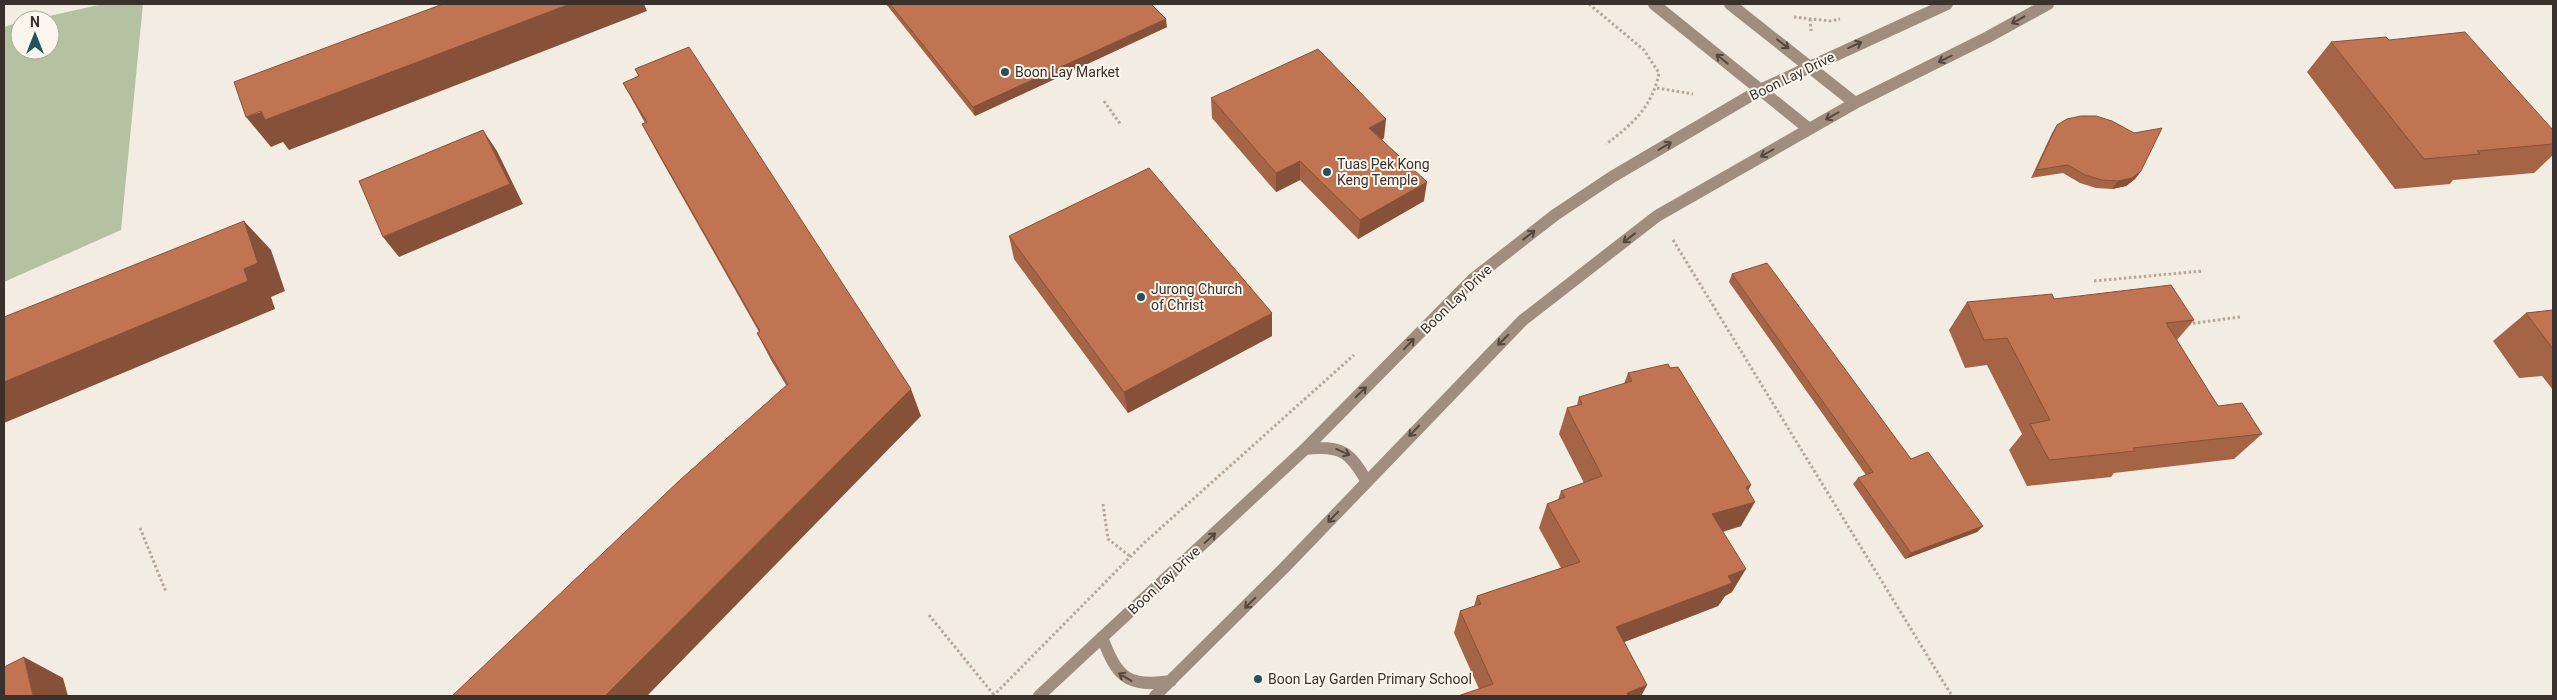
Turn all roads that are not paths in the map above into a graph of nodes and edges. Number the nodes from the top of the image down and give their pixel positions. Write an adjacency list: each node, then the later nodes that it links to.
1 (1654, 4): 6 (street, one-way to 1)
2 (1730, 4): 5 (street, one-way to 5)
3 (1947, 4): 5 (street, Boon Lay Drive, one-way to 3)
4 (2048, 4): 7 (street, one-way to 7)
5 (1810, 65): 6 (street, Boon Lay Drive); 7 (street)
6 (1760, 90): 8 (street); 9 (street, Boon Lay Drive, one-way to 6)
7 (1855, 103): 8 (street, one-way to 8)
8 (1809, 129): 10 (street, one-way to 10)
9 (1304, 449): 10 (street, one-way to 10); 11 (street, Boon Lay Drive, one-way to 9)
10 (1367, 482): 12 (street, one-way to 12)
11 (1102, 637): 12 (street, one-way to 11); 13 (street, Boon Lay Drive)
12 (1171, 681): 14 (street)
13 (1039, 696)
14 (1155, 696)

